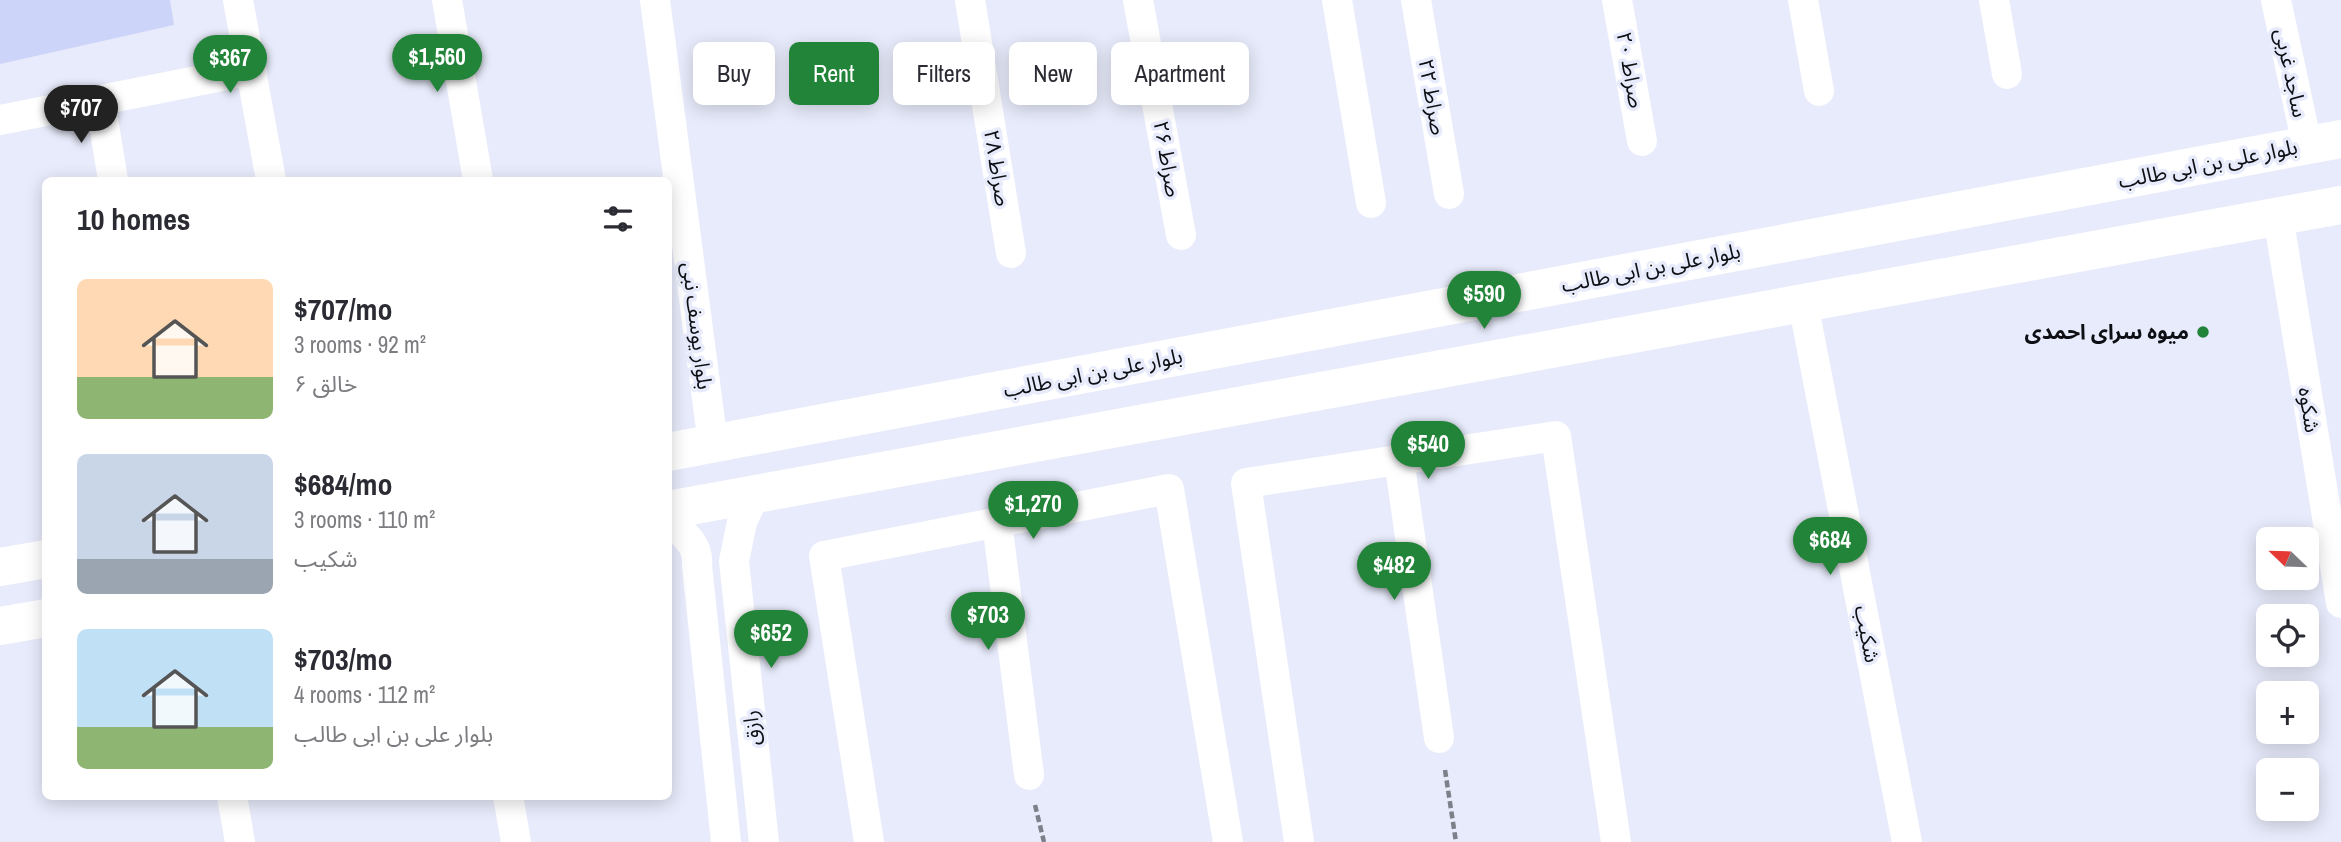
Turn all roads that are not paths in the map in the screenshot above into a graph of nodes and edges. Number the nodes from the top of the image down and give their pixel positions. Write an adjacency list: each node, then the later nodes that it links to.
1 (238, 0): 12 (street)
2 (447, 0): 21 (street)
3 (655, 0): 31 (street, بلوار یوسف نبی)
4 (970, 0): 27 (street, صراط ۲۸)
5 (1138, 0): 26 (street, صراط ۲۶)
6 (1337, 0): 23 (street)
7 (1416, 0): 22 (street, صراط ۲۲)
8 (1617, 0): 17 (street, صراط ۲۰)
9 (1803, 0): 14 (street)
10 (1994, 0): 13 (street)
11 (2276, 0): 18 (street, ساجد غربی)
12 (252, 70): 15 (street); 20 (street)
13 (2007, 74)
14 (1819, 91)
15 (100, 101): 16 (street); 19 (street)
16 (0, 120)
17 (1643, 141)
18 (2324, 142): 29 (main road, بلوار علی بن ابی طالب)
19 (113, 177)
20 (270, 177)
21 (477, 177)
22 (1449, 194)
23 (1371, 203)
24 (2341, 205): 25 (main road)
25 (2278, 216): 28 (main road); 42 (street, شکوه)
26 (1181, 235)
27 (1011, 253)
28 (1803, 303): 30 (main road); 57 (street, شکیب)
29 (1449, 306): 30 (main road); 31 (main road, بلوار علی بن ابی طالب)
30 (1459, 366): 34 (main road)
31 (712, 444): 32 (main road, بلوار علی بن ابی طالب)
32 (672, 451)
33 (1399, 460): 45 (street); 55 (street); 56 (street)
34 (757, 492): 35 (main road); 40 (street, رازق)
35 (672, 509)
36 (997, 522): 46 (street); 53 (street); 54 (street)
37 (672, 525): 39 (street)
38 (42, 560): 41 (main road)
39 (697, 560): 40 (street); 51 (street, رازق)
40 (734, 561): 52 (street, رازق)
41 (0, 566)
42 (2341, 603)
43 (42, 619): 44 (main road)
44 (0, 626)
45 (1439, 738)
46 (1029, 775)
47 (233, 800): 49 (street)
48 (509, 800): 50 (street)
49 (240, 842)
50 (516, 842)
51 (726, 842)
52 (765, 842)
53 (869, 842)
54 (1228, 842)
55 (1299, 842)
56 (1616, 842)
57 (1907, 842)

